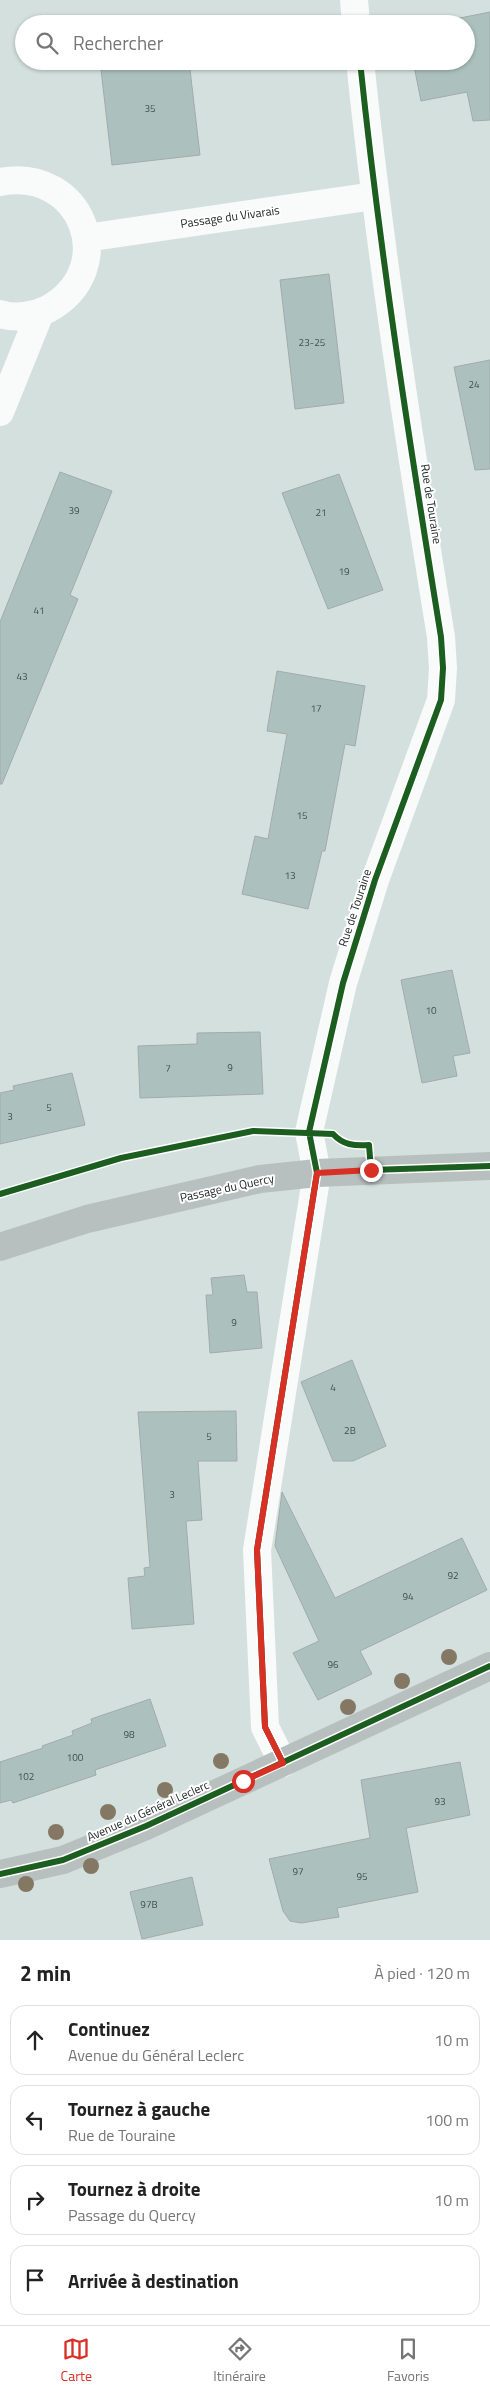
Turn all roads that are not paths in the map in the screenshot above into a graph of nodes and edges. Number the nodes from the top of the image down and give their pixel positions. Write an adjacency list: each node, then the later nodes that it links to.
1 (354, 0): 2 (street)
2 (355, 15)
3 (361, 70): 5 (street, Rue de Touraine)
4 (0, 182): 6 (street)
5 (374, 196): 6 (street, Passage du Vivarais); 11 (street, Rue de Touraine)
6 (86, 238): 7 (street)
7 (40, 313): 8 (street); 9 (street)
8 (0, 314)
9 (0, 412)
10 (490, 1166): 11 (street, Passage du Quercy)
11 (317, 1173): 12 (street, Passage du Quercy); 14 (street, Rue de Touraine)
12 (0, 1247)
13 (490, 1666): 14 (street, Avenue du Général Leclerc)
14 (283, 1763): 15 (street, Avenue du Général Leclerc)
15 (0, 1874)

